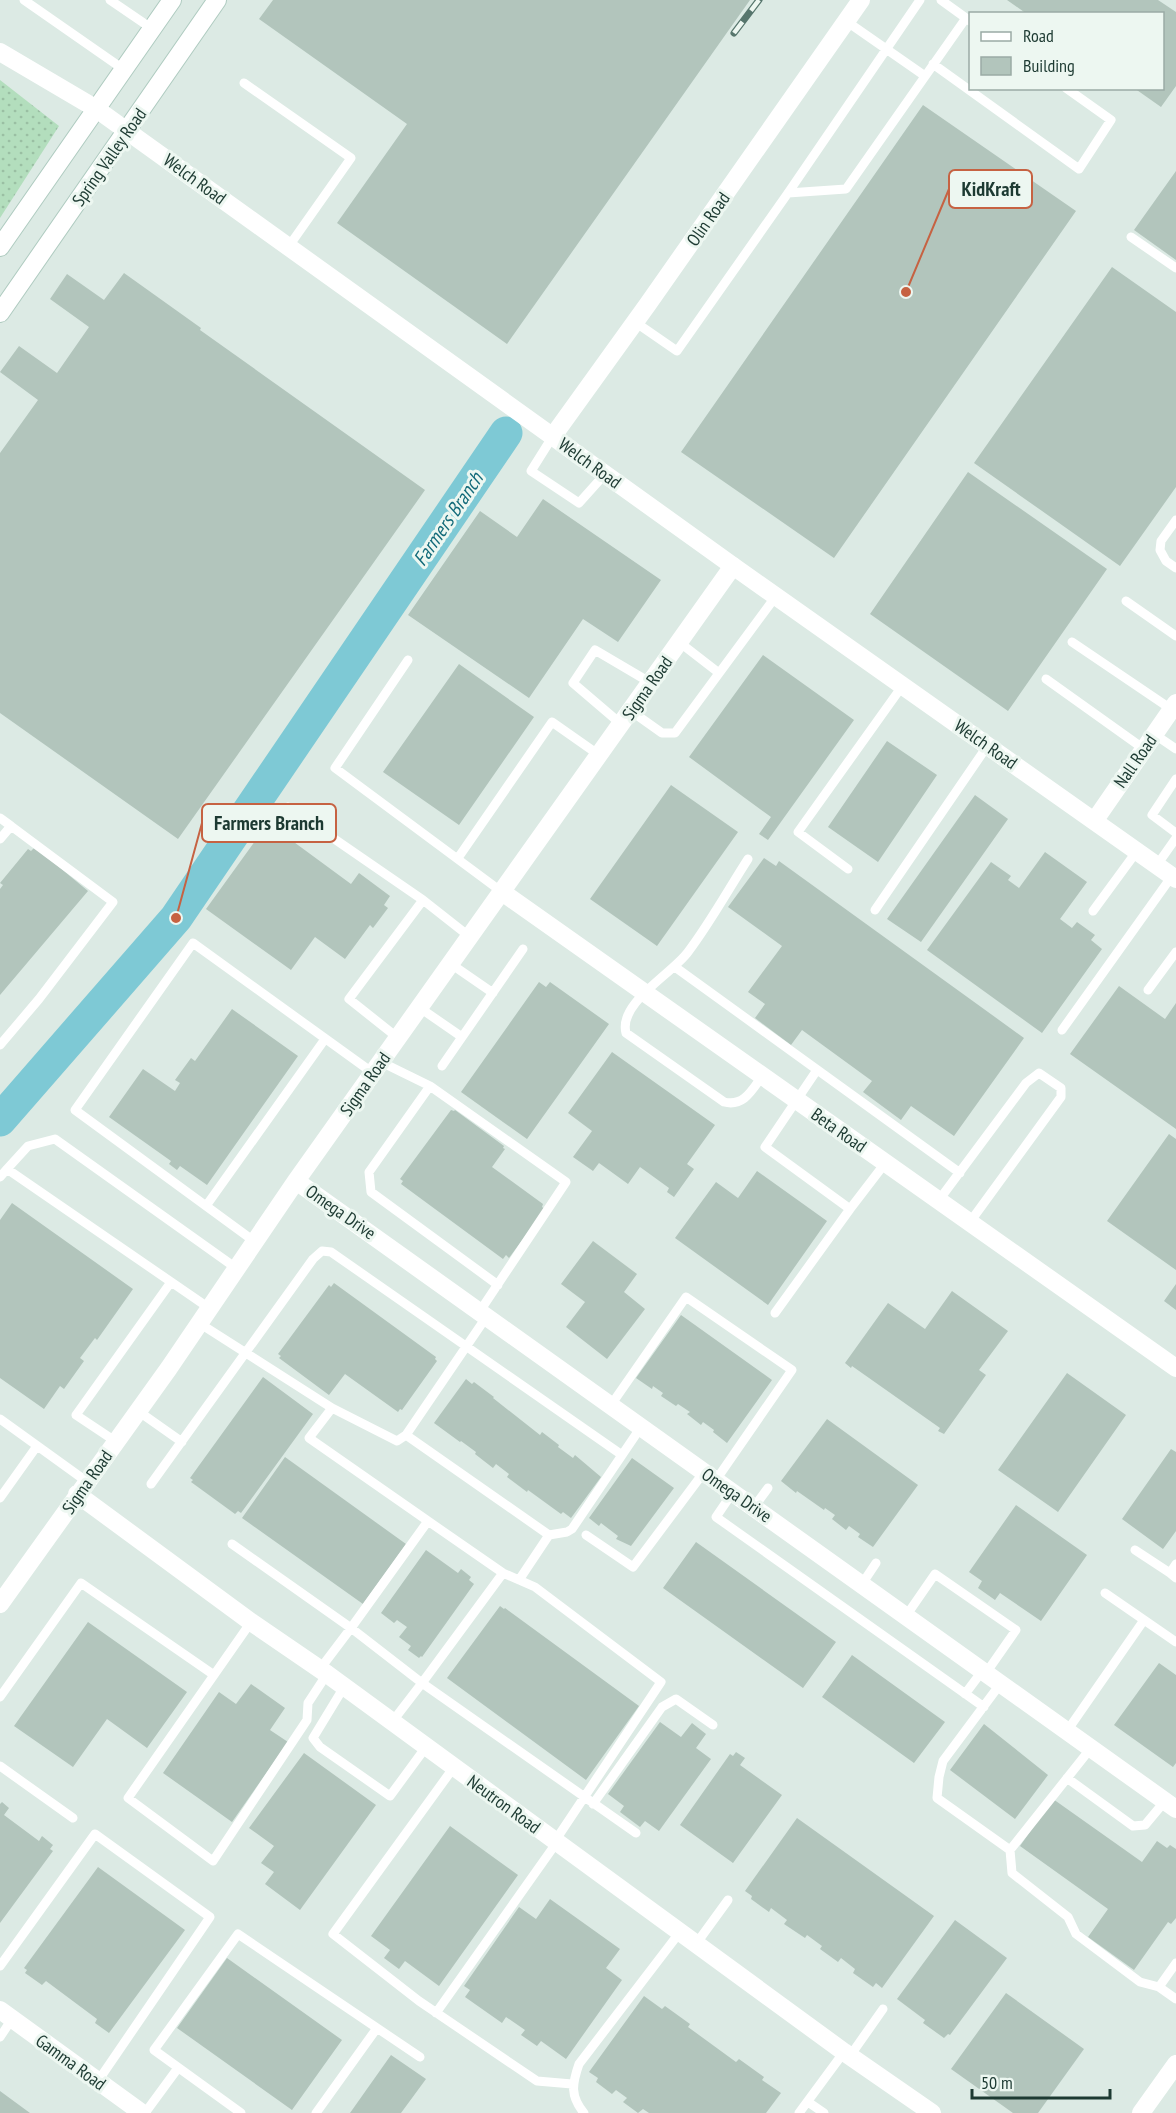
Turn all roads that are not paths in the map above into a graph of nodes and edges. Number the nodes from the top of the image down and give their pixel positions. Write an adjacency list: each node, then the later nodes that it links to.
1 (24, 0): 14 (lane)
2 (110, 0): 10 (lane)
3 (172, 0): 10 (street)
4 (217, 0): 21 (street, Spring Valley Road)
5 (861, 0): 9 (street, Olin Road)
6 (920, 0): 11 (lane)
7 (941, 0): 8 (lane)
8 (968, 19): 13 (lane)
9 (846, 21): 11 (lane); 28 (street, Olin Road)
10 (151, 28): 14 (street)
11 (885, 49): 15 (lane); 22 (lane)
12 (0, 52): 20 (street, Welch Road)
13 (933, 64): 15 (lane); 17 (lane)
14 (123, 69): 20 (street)
15 (925, 76): 22 (lane)
16 (244, 83): 24 (lane)
17 (969, 90)
18 (969, 90): 19 (lane)
19 (1069, 90)
20 (95, 108): 21 (street, Welch Road); 25 (street)
21 (127, 131): 24 (street, Welch Road); 27 (street, Spring Valley Road)
22 (788, 193): 28 (lane)
23 (1131, 237): 26 (lane)
24 (289, 246): 29 (street, Welch Road)
25 (0, 247)
26 (1176, 268)
27 (0, 313)
28 (635, 322): 29 (street, Olin Road)
29 (552, 436): 30 (street, Welch Road); 30 (lane)
30 (605, 474): 32 (street, Welch Road)
31 (1176, 520): 33 (lane)
32 (733, 566): 34 (street, Welch Road); 37 (street, Sigma Road)
33 (1176, 568)
34 (776, 596): 40 (lane); 43 (street, Welch Road)
35 (1126, 601): 36 (lane)
36 (1176, 636)
37 (679, 642): 40 (lane); 42 (street, Sigma Road)
38 (1072, 642): 44 (lane)
39 (408, 660): 60 (lane)
40 (719, 673): 45 (lane)
41 (1046, 679): 48 (lane)
42 (651, 683): 45 (street, Sigma Road); 45 (lane)
43 (903, 685): 47 (street, Welch Road); 62 (lane)
44 (1174, 706): 46 (street, Nall Road)
45 (626, 717): 50 (street, Sigma Road)
46 (1154, 734): 48 (street, Nall Road); 49 (lane)
47 (988, 745): 54 (street, Welch Road); 66 (lane)
48 (1144, 749): 54 (street, Nall Road)
49 (1176, 749)
50 (599, 755): 60 (lane); 64 (street, Sigma Road)
51 (1176, 779): 56 (lane)
52 (288, 807): 65 (lane)
53 (0, 818): 55 (lane)
54 (1095, 820): 59 (street, Welch Road)
55 (11, 826): 58 (lane); 81 (lane)
56 (1176, 833)
57 (1176, 838): 63 (lane)
58 (0, 839)
59 (1137, 851): 63 (street, Welch Road); 67 (lane)
60 (458, 858): 64 (lane)
61 (748, 859): 72 (lane)
62 (848, 869)
63 (1168, 873): 77 (lane)
64 (502, 892): 68 (street, Sigma Road); 74 (street, Beta Road)
65 (423, 900): 68 (lane); 79 (lane)
66 (875, 910)
67 (1093, 911)
68 (470, 937): 71 (street, Sigma Road)
69 (523, 949): 75 (lane)
70 (1176, 951): 73 (lane)
71 (451, 964): 75 (lane); 76 (street, Sigma Road)
72 (675, 967): 74 (lane); 84 (lane)
73 (1148, 990)
74 (644, 992): 85 (street, Beta Road); 85 (lane)
75 (493, 993): 78 (lane)
76 (420, 1008): 78 (lane); 79 (street, Sigma Road)
77 (1062, 1030)
78 (462, 1037): 82 (lane)
79 (398, 1038): 83 (street, Sigma Road)
80 (325, 1039): 83 (lane); 94 (lane); 94 (lane)
81 (0, 1045)
82 (442, 1066)
83 (377, 1067): 86 (lane); 92 (street, Sigma Road)
84 (817, 1070): 87 (lane); 90 (lane)
85 (763, 1076): 87 (street, Beta Road)
86 (430, 1086): 100 (lane); 100 (lane)
87 (796, 1099): 88 (street, Beta Road); 95 (lane)
88 (885, 1162): 93 (street, Beta Road); 95 (lane)
89 (7, 1169): 91 (lane); 98 (lane); 99 (lane)
90 (960, 1173): 93 (lane); 96 (lane)
91 (0, 1177)
92 (296, 1181): 97 (street, Sigma Road); 102 (street, Omega Drive)
93 (939, 1200): 96 (street, Beta Road)
94 (206, 1206): 97 (lane)
95 (850, 1209): 101 (lane)
96 (970, 1222): 106 (street, Beta Road)
97 (254, 1241): 98 (street, Sigma Road)
98 (236, 1268): 103 (street, Sigma Road)
99 (171, 1282): 103 (lane); 113 (lane)
100 (498, 1285): 102 (lane)
101 (775, 1313)
102 (484, 1314): 104 (lane); 107 (street, Omega Drive)
103 (204, 1315): 105 (lane); 109 (street, Sigma Road)
104 (467, 1347): 105 (lane); 112 (lane); 116 (lane)
105 (243, 1353): 108 (lane); 114 (lane)
106 (1176, 1368)
107 (610, 1405): 111 (street, Omega Drive); 117 (lane)
108 (332, 1408): 112 (lane); 124 (lane)
109 (138, 1411): 113 (street, Sigma Road); 114 (lane)
110 (0, 1419): 115 (lane)
111 (641, 1427): 116 (lane); 117 (street, Omega Drive)
112 (406, 1435): 125 (lane)
113 (115, 1441): 119 (street, Sigma Road)
114 (182, 1442): 118 (lane)
115 (37, 1446): 119 (lane); 122 (lane)
116 (622, 1455): 125 (lane)
117 (710, 1476): 121 (street, Omega Drive); 126 (lane)
118 (151, 1484)
119 (81, 1488): 136 (street, Sigma Road); 139 (street, Neutron Road)
120 (768, 1488): 123 (lane)
121 (733, 1492): 123 (street, Omega Drive); 147 (lane)
122 (0, 1498)
123 (754, 1507): 134 (street, Omega Drive)
124 (428, 1521): 131 (lane); 140 (lane)
125 (549, 1535): 133 (lane)
126 (586, 1535)
127 (232, 1544): 140 (lane)
128 (1135, 1550): 132 (lane)
129 (876, 1563): 134 (lane)
130 (1176, 1564): 132 (lane)
131 (502, 1572): 133 (lane); 145 (lane)
132 (1173, 1576)
133 (519, 1580): 158 (lane)
134 (862, 1584): 137 (street, Omega Drive)
135 (1105, 1593): 138 (lane)
136 (0, 1604)
137 (906, 1616): 144 (street, Omega Drive); 144 (lane)
138 (1144, 1620): 141 (lane); 152 (lane)
139 (251, 1622): 142 (street, Neutron Road); 143 (lane)
140 (351, 1628): 142 (lane); 145 (lane)
141 (1176, 1642)
142 (323, 1672): 143 (lane); 146 (street, Neutron Road)
143 (213, 1676): 148 (lane)
144 (990, 1676): 147 (lane); 149 (lane); 152 (street, Omega Drive)
145 (422, 1683): 150 (lane); 158 (lane)
146 (344, 1687): 150 (street, Neutron Road); 153 (lane)
147 (965, 1694): 149 (lane)
148 (0, 1697)
149 (984, 1707): 164 (lane)
150 (392, 1722): 153 (street, Neutron Road)
151 (713, 1725): 159 (lane)
152 (1067, 1731): 154 (street, Omega Drive)
153 (426, 1747): 156 (street, Neutron Road)
154 (1091, 1748): 157 (lane); 160 (street, Omega Drive)
155 (0, 1766): 161 (lane)
156 (454, 1767): 163 (street, Neutron Road); 173 (lane)
157 (1067, 1778): 160 (lane); 164 (lane)
158 (584, 1797): 159 (lane); 163 (lane)
159 (593, 1804): 162 (lane)
160 (1171, 1805)
161 (74, 1818)
162 (636, 1833)
163 (556, 1842): 166 (street, Neutron Road); 173 (lane)
164 (1010, 1850): 170 (lane)
165 (728, 1900): 167 (lane)
166 (680, 1932): 167 (street, Neutron Road); 182 (lane)
167 (696, 1944): 177 (street, Neutron Road)
168 (1176, 1963): 170 (lane)
169 (0, 1966): 181 (lane)
170 (1159, 1987): 171 (lane)
171 (1176, 1999)
172 (883, 2009): 177 (lane)
173 (436, 2013): 182 (lane)
174 (6, 2014): 176 (lane); 181 (street, Gamma Road)
175 (377, 2028): 178 (lane); 180 (lane); 186 (lane)
176 (0, 2037)
177 (847, 2054): 183 (lane); 190 (street, Neutron Road)
178 (420, 2057)
179 (1176, 2064): 191 (street)
180 (178, 2068): 184 (lane); 185 (lane)
181 (98, 2081): 184 (street, Gamma Road)
182 (572, 2084): 187 (lane)
183 (808, 2102): 188 (lane); 189 (lane)
184 (144, 2113)
185 (241, 2113)
186 (316, 2113)
187 (584, 2113)
188 (799, 2113)
189 (824, 2113)
190 (932, 2113)
191 (1141, 2113)

